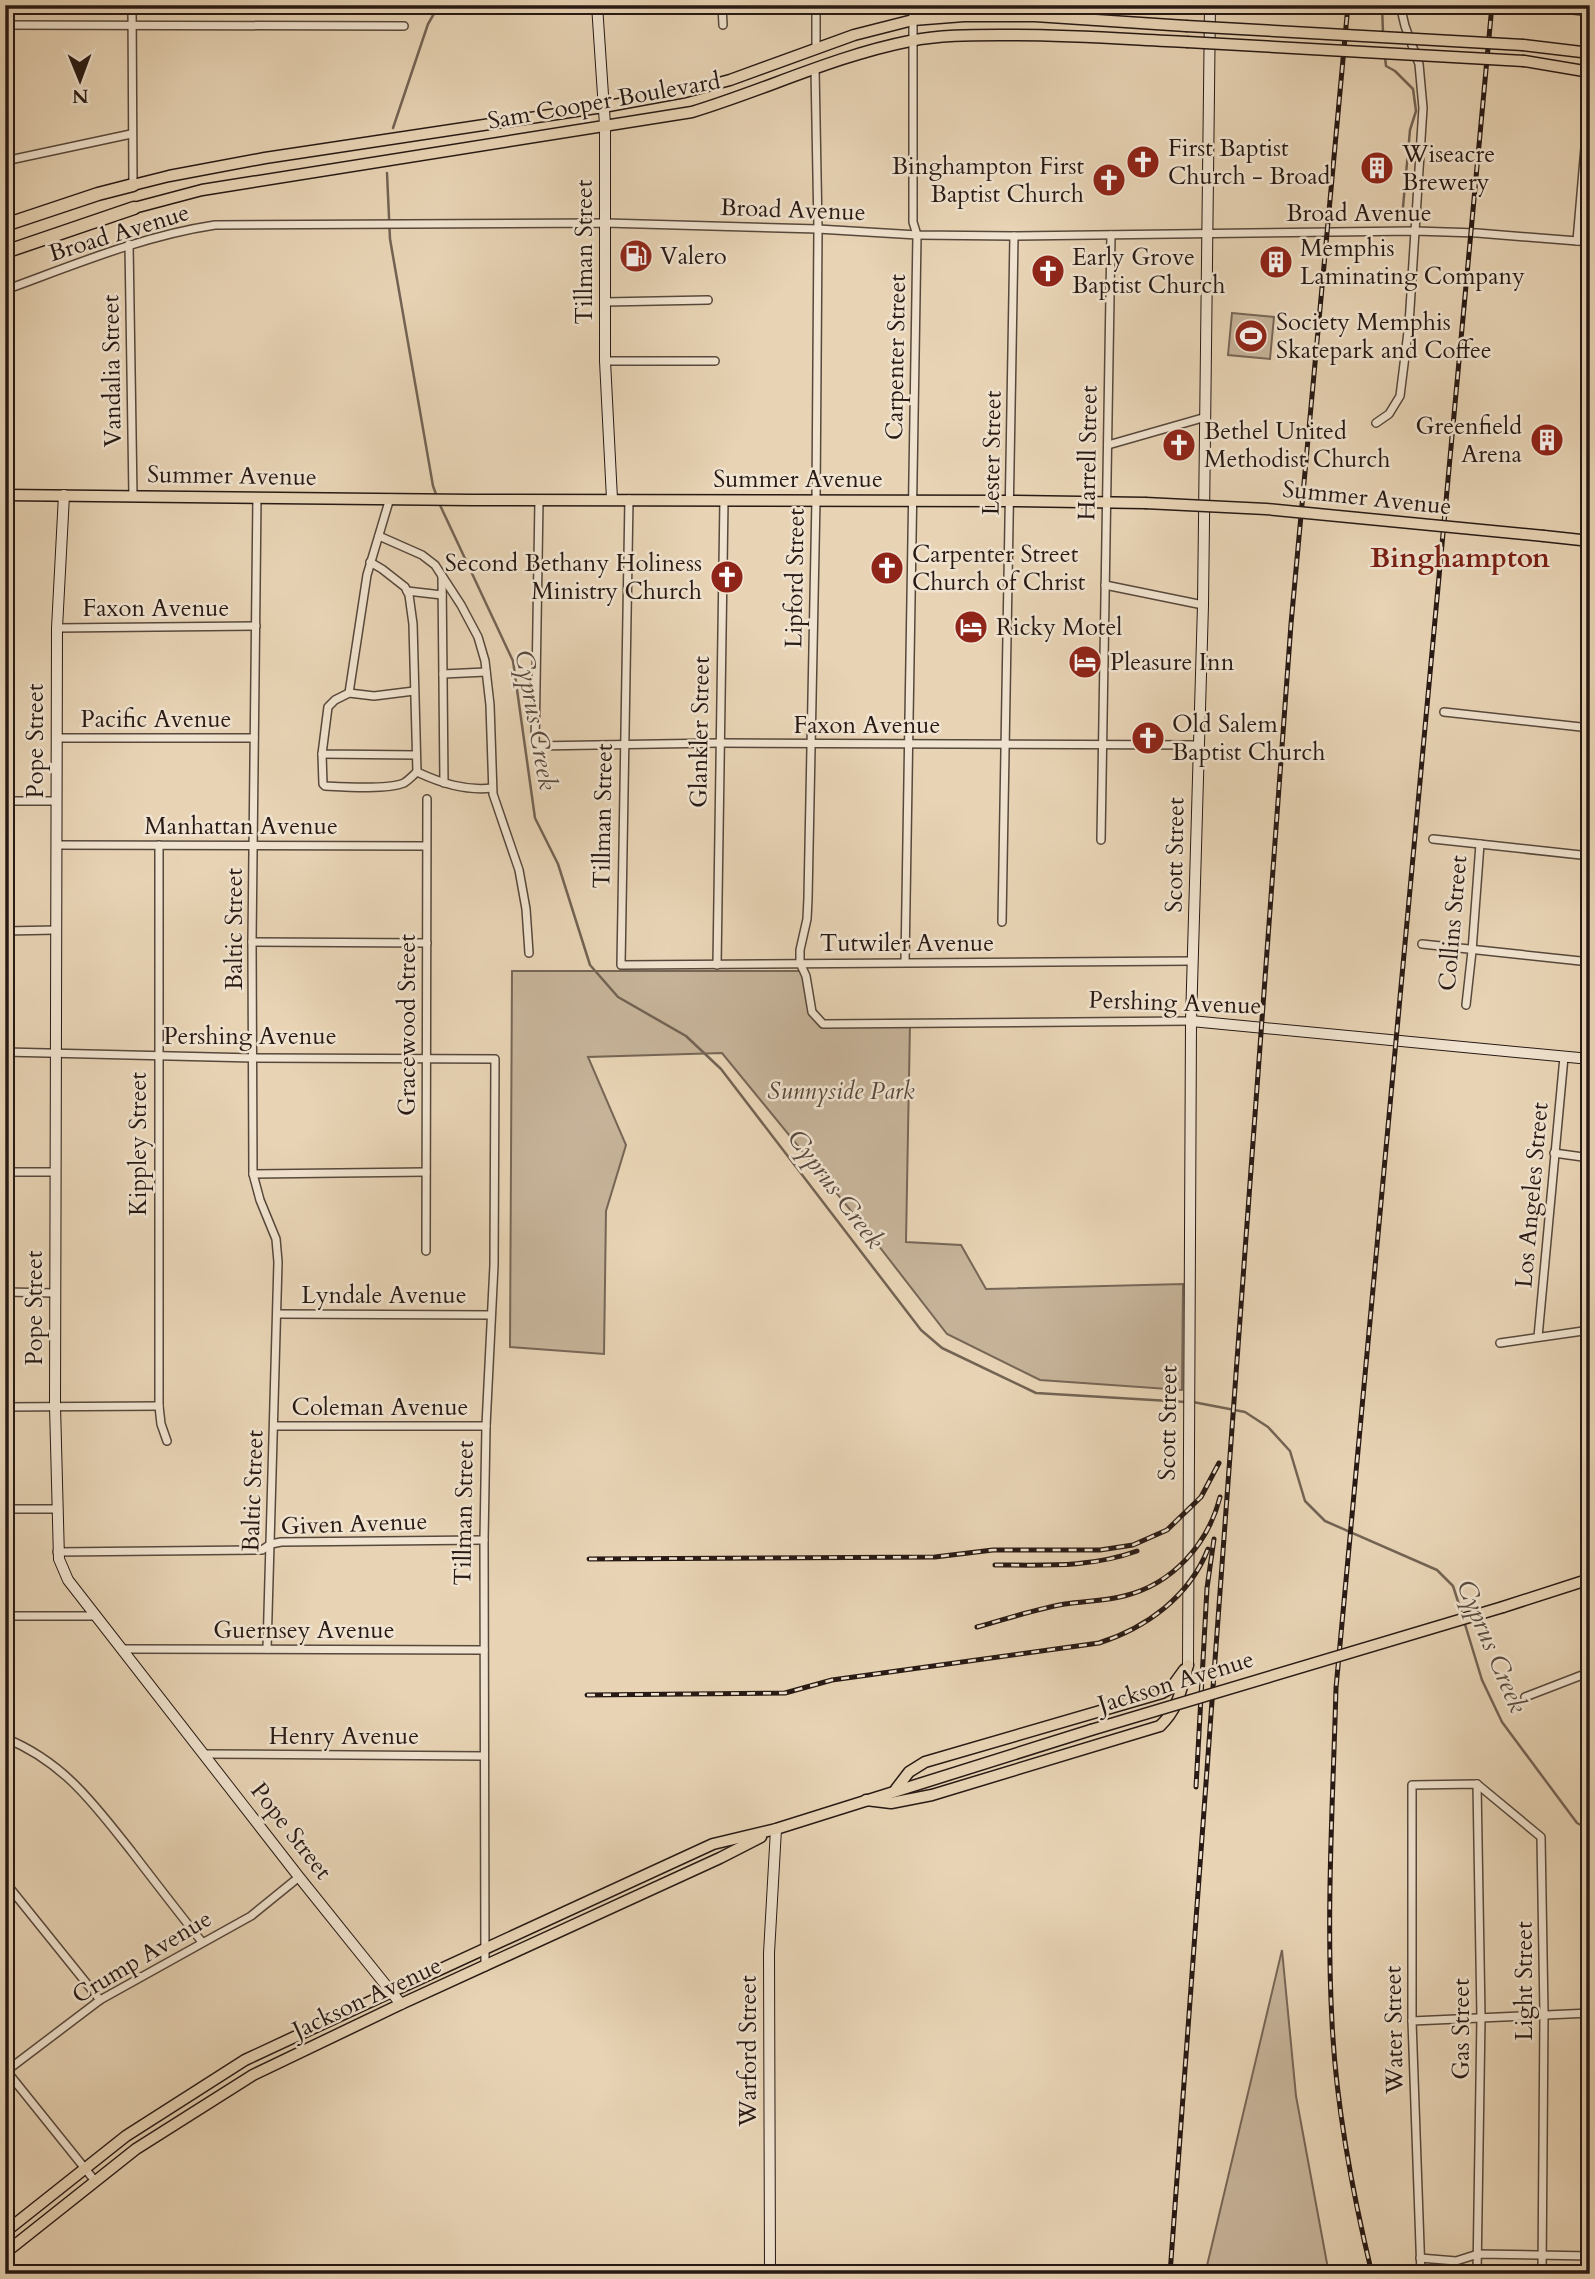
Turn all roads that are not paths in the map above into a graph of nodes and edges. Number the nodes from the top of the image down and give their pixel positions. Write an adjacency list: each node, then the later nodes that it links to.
1 (132, 5): 13 (street)
2 (597, 5): 20 (main road, Tillman Street)
3 (722, 5): 12 (street)
4 (816, 5): 16 (street)
5 (913, 5): 10 (street, Carpenter Street)
6 (1210, 5): 32 (main road, Scott Street)
7 (1401, 5): 31 (street)
8 (1531, 5): 9 (street)
9 (1590, 12)
10 (913, 20): 15 (street, Carpenter Street); 16 (main road, Sam Cooper Boulevard); 17 (main road, Sam Cooper Boulevard, bridge)
11 (5, 25): 13 (street)
12 (723, 25)
13 (132, 26): 14 (street); 24 (street)
14 (404, 26)
15 (913, 40): 18 (main road, Sam Cooper Boulevard); 19 (main road, Sam Cooper Boulevard, bridge); 33 (street, Carpenter Street)
16 (816, 48): 20 (main road, Sam Cooper Boulevard)
17 (1590, 53)
18 (815, 68): 22 (main road, Sam Cooper Boulevard); 30 (street, Lipford Street)
19 (1590, 72)
20 (603, 107): 22 (main road, Tillman Street); 26 (main road, Sam Cooper Boulevard)
21 (1578, 124): 23 (street)
22 (605, 125): 27 (main road, Sam Cooper Boulevard); 28 (main road, Tillman Street)
23 (1589, 125): 36 (street)
24 (131, 134): 25 (street); 26 (street)
25 (5, 161)
26 (133, 185): 29 (highway, Sam Cooper Boulevard)
27 (134, 208): 39 (highway, Sam Cooper Boulevard)
28 (606, 223): 30 (street, Broad Avenue); 38 (street, Broad Avenue); 42 (main road, Tillman Street)
29 (5, 225)
30 (818, 229): 33 (street, Broad Avenue); 55 (street, Lipford Street)
31 (1415, 231): 32 (street, Broad Avenue); 36 (street, Broad Avenue); 46 (street)
32 (1209, 234): 34 (street, Broad Avenue); 45 (main road, Scott Street)
33 (917, 235): 35 (street, Broad Avenue); 58 (street, Carpenter Street)
34 (1111, 235): 35 (street, Broad Avenue); 47 (street, Harrell Street)
35 (1014, 236): 59 (street, Lester Street)
36 (1577, 241): 37 (street, Broad Avenue)
37 (1590, 242)
38 (129, 244): 40 (street, Broad Avenue); 50 (street, Vandalia Street)
39 (5, 252)
40 (5, 290)
41 (708, 300): 42 (street)
42 (605, 302): 43 (main road, Tillman Street)
43 (605, 361): 44 (street); 53 (main road, Tillman Street)
44 (715, 361)
45 (1206, 416): 47 (street); 68 (main road, Scott Street)
46 (1376, 423)
47 (1108, 445): 60 (street, Harrell Street)
48 (5, 495): 49 (main road, Summer Avenue)
49 (64, 495): 50 (main road, Summer Avenue); 70 (main road, Pope Street)
50 (133, 496): 51 (main road, Summer Avenue)
51 (257, 497): 52 (main road, Summer Avenue); 69 (street, Baltic Street)
52 (390, 498): 56 (main road, Summer Avenue); 61 (street)
53 (612, 499): 54 (main road, Summer Avenue); 56 (main road, Summer Avenue)
54 (629, 499): 57 (main road, Summer Avenue); 80 (street, Tillman Street)
55 (816, 499): 57 (main road, Summer Avenue); 58 (main road, Summer Avenue); 81 (street, Lipford Street)
56 (539, 500): 80 (street, Faxon Avenue)
57 (724, 500): 79 (street, Glankler Street)
58 (913, 500): 59 (main road, Summer Avenue); 82 (street, Carpenter Street)
59 (1011, 501): 60 (main road, Summer Avenue); 83 (street, Lester Street)
60 (1106, 502): 62 (main road, Summer Avenue, bridge); 65 (street, Harrell Street)
61 (379, 536): 63 (street); 64 (street)
62 (1590, 541)
63 (370, 562): 66 (street); 74 (street)
64 (442, 575): 67 (street); 71 (street)
65 (1105, 585): 68 (street); 84 (street, Harrell Street)
66 (407, 591): 67 (street); 73 (street)
67 (442, 595): 72 (street)
68 (1203, 605): 85 (main road, Scott Street)
69 (256, 626): 70 (street, Faxon Avenue); 78 (street, Baltic Street)
70 (57, 628): 77 (main road, Pope Street)
71 (486, 672): 72 (street); 90 (street)
72 (443, 674): 89 (street)
73 (414, 691): 74 (street); 87 (street)
74 (349, 693): 86 (street)
75 (1444, 712): 76 (street)
76 (1590, 728)
77 (57, 738): 78 (street, Pacific Avenue); 93 (main road, Pope Street)
78 (254, 738): 99 (street, Baltic Street)
79 (719, 743): 80 (street, Faxon Avenue); 81 (street, Faxon Avenue); 115 (street, Glankler Street)
80 (625, 744): 114 (street, Tillman Street)
81 (810, 744): 82 (street, Faxon Avenue); 113 (street, Lipford Street)
82 (908, 744): 83 (street, Faxon Avenue); 111 (street, Carpenter Street)
83 (1006, 744): 84 (street, Faxon Avenue); 102 (street, Lester Street)
84 (1103, 744): 85 (street, Faxon Avenue); 95 (street, Harrell Street)
85 (1198, 745): 110 (main road, Scott Street)
86 (321, 754): 87 (street); 88 (street)
87 (415, 755): 88 (street)
88 (417, 772): 89 (street)
89 (444, 783): 90 (street)
90 (492, 788): 109 (street)
91 (427, 799): 100 (street, Gracewood Street)
92 (5, 801): 93 (street)
93 (56, 801): 97 (main road, Pope Street)
94 (1433, 839): 96 (street)
95 (1101, 840)
96 (1480, 844): 101 (street); 108 (street, Collins Street)
97 (56, 845): 98 (street, Manhattan Avenue); 103 (main road, Pope Street)
98 (159, 845): 99 (street, Manhattan Avenue); 120 (street, Kippley Street)
99 (253, 845): 100 (street, Manhattan Avenue); 105 (street, Baltic Street)
100 (426, 846): 106 (street, Gracewood Street)
101 (1590, 856)
102 (1003, 922)
103 (56, 930): 104 (street); 119 (main road, Pope Street)
104 (5, 931)
105 (253, 942): 106 (street); 122 (street, Baltic Street)
106 (426, 943): 123 (street, Gracewood Street)
107 (1422, 944): 108 (street)
108 (1472, 951): 112 (street); 116 (street, Collins Street)
109 (529, 953)
110 (1193, 961): 111 (street, Tutwiler Avenue); 117 (main road, Scott Street)
111 (905, 962): 113 (street, Tutwiler Avenue)
112 (1590, 962)
113 (800, 963): 115 (street, Tutwiler Avenue); 117 (street, Pershing Avenue)
114 (621, 965): 115 (street, Tutwiler Avenue)
115 (717, 965)
116 (1465, 1005)
117 (1191, 1021): 121 (main road, Pershing Avenue); 157 (main road, Scott Street)
118 (5, 1052): 119 (street, Pershing Avenue)
119 (56, 1052): 120 (street, Pershing Avenue); 129 (main road, Pope Street)
120 (157, 1056): 122 (street, Pershing Avenue); 141 (street, Kippley Street)
121 (1564, 1057): 125 (main road, Pershing Avenue); 126 (street, Los Angeles Street)
122 (254, 1058): 123 (street, Pershing Avenue); 131 (street, Baltic Street)
123 (427, 1058): 124 (street, Pershing Avenue); 130 (street, Gracewood Street)
124 (495, 1059): 136 (street, Tillman Street)
125 (1590, 1059)
126 (1554, 1153): 127 (street); 138 (street, Los Angeles Street)
127 (1590, 1158)
128 (5, 1172): 129 (street)
129 (55, 1172): 134 (main road, Pope Street)
130 (426, 1172): 131 (street); 132 (street, Gracewood Street)
131 (253, 1174): 135 (street, Baltic Street)
132 (426, 1251)
133 (5, 1292): 134 (street)
134 (56, 1293): 140 (main road, Pope Street)
135 (278, 1314): 136 (street, Lyndale Avenue); 143 (street, Baltic Street)
136 (491, 1315): 144 (street, Tillman Street)
137 (1590, 1330): 138 (street)
138 (1538, 1338): 139 (street)
139 (1500, 1343)
140 (55, 1406): 141 (street); 142 (street); 147 (main road, Pope Street)
141 (159, 1406): 145 (street, Kippley Street)
142 (5, 1407)
143 (274, 1426): 144 (street, Coleman Avenue); 149 (street, Baltic Street)
144 (486, 1426): 148 (street, Tillman Street)
145 (167, 1441)
146 (5, 1509): 147 (street)
147 (56, 1509): 150 (main road, Pope Street)
148 (484, 1540): 149 (street, Given Avenue); 156 (street, Tillman Street)
149 (271, 1545): 150 (street, Given Avenue); 155 (street, Baltic Street)
150 (57, 1552): 153 (main road, Pope Street)
151 (1590, 1579): 165 (main road, Jackson Avenue, bridge)
152 (5, 1616): 153 (street)
153 (96, 1616): 154 (main road, Pope Street)
154 (124, 1649): 155 (street, Guernsey Avenue); 162 (main road, Pope Street)
155 (267, 1649): 156 (street, Guernsey Avenue)
156 (484, 1650): 163 (street, Tillman Street)
157 (1188, 1665): 165 (main road); 166 (main road)
158 (1589, 1672): 159 (street); 160 (street)
159 (1525, 1697)
160 (1590, 1731)
161 (5, 1738): 172 (street)
162 (204, 1754): 163 (street, Henry Avenue); 168 (main road, Pope Street)
163 (483, 1756): 173 (street, Tillman Street)
164 (1477, 1784): 179 (street, Light Street); 180 (street, Gas Street); 181 (street, Water Street)
165 (896, 1789): 166 (main road, Jackson Avenue)
166 (863, 1800): 167 (main road, Jackson Avenue)
167 (776, 1829): 169 (main road, Jackson Avenue); 171 (main road, Jackson Avenue); 193 (main road, Warford Street)
168 (299, 1877): 172 (street, Crump Avenue); 175 (main road, Pope Street)
169 (642, 1877): 171 (street); 173 (main road, Jackson Avenue)
170 (5, 1882): 176 (street)
171 (648, 1892): 174 (main road, Jackson Avenue)
172 (202, 1942): 176 (street, Crump Avenue)
173 (485, 1949): 174 (street, Tillman Street); 175 (main road, Jackson Avenue)
174 (485, 1967): 177 (main road, Jackson Avenue)
175 (391, 1992): 177 (main road, Pope Street); 182 (main road, Jackson Avenue)
176 (100, 2000): 183 (street, Crump Avenue)
177 (401, 2004): 184 (main road, Jackson Avenue)
178 (1590, 2013): 179 (street)
179 (1544, 2014): 180 (street); 190 (street, Light Street)
180 (1481, 2017): 181 (street); 189 (street, Gas Street)
181 (1412, 2021): 192 (street, Water Street)
182 (245, 2060): 184 (street); 185 (main road, Jackson Avenue)
183 (6, 2071): 185 (street)
184 (253, 2075): 186 (main road, Jackson Avenue)
185 (85, 2168): 186 (street); 187 (main road, Jackson Avenue)
186 (95, 2181): 188 (main road, Jackson Avenue)
187 (5, 2232)
188 (5, 2253)
189 (1478, 2254): 190 (street); 192 (street); 195 (street, Gas Street)
190 (1543, 2256): 191 (street); 196 (street, Light Street)
191 (1590, 2256)
192 (1420, 2258): 194 (street, Water Street)
193 (770, 2274)
194 (1421, 2274)
195 (1477, 2274)
196 (1542, 2274)

